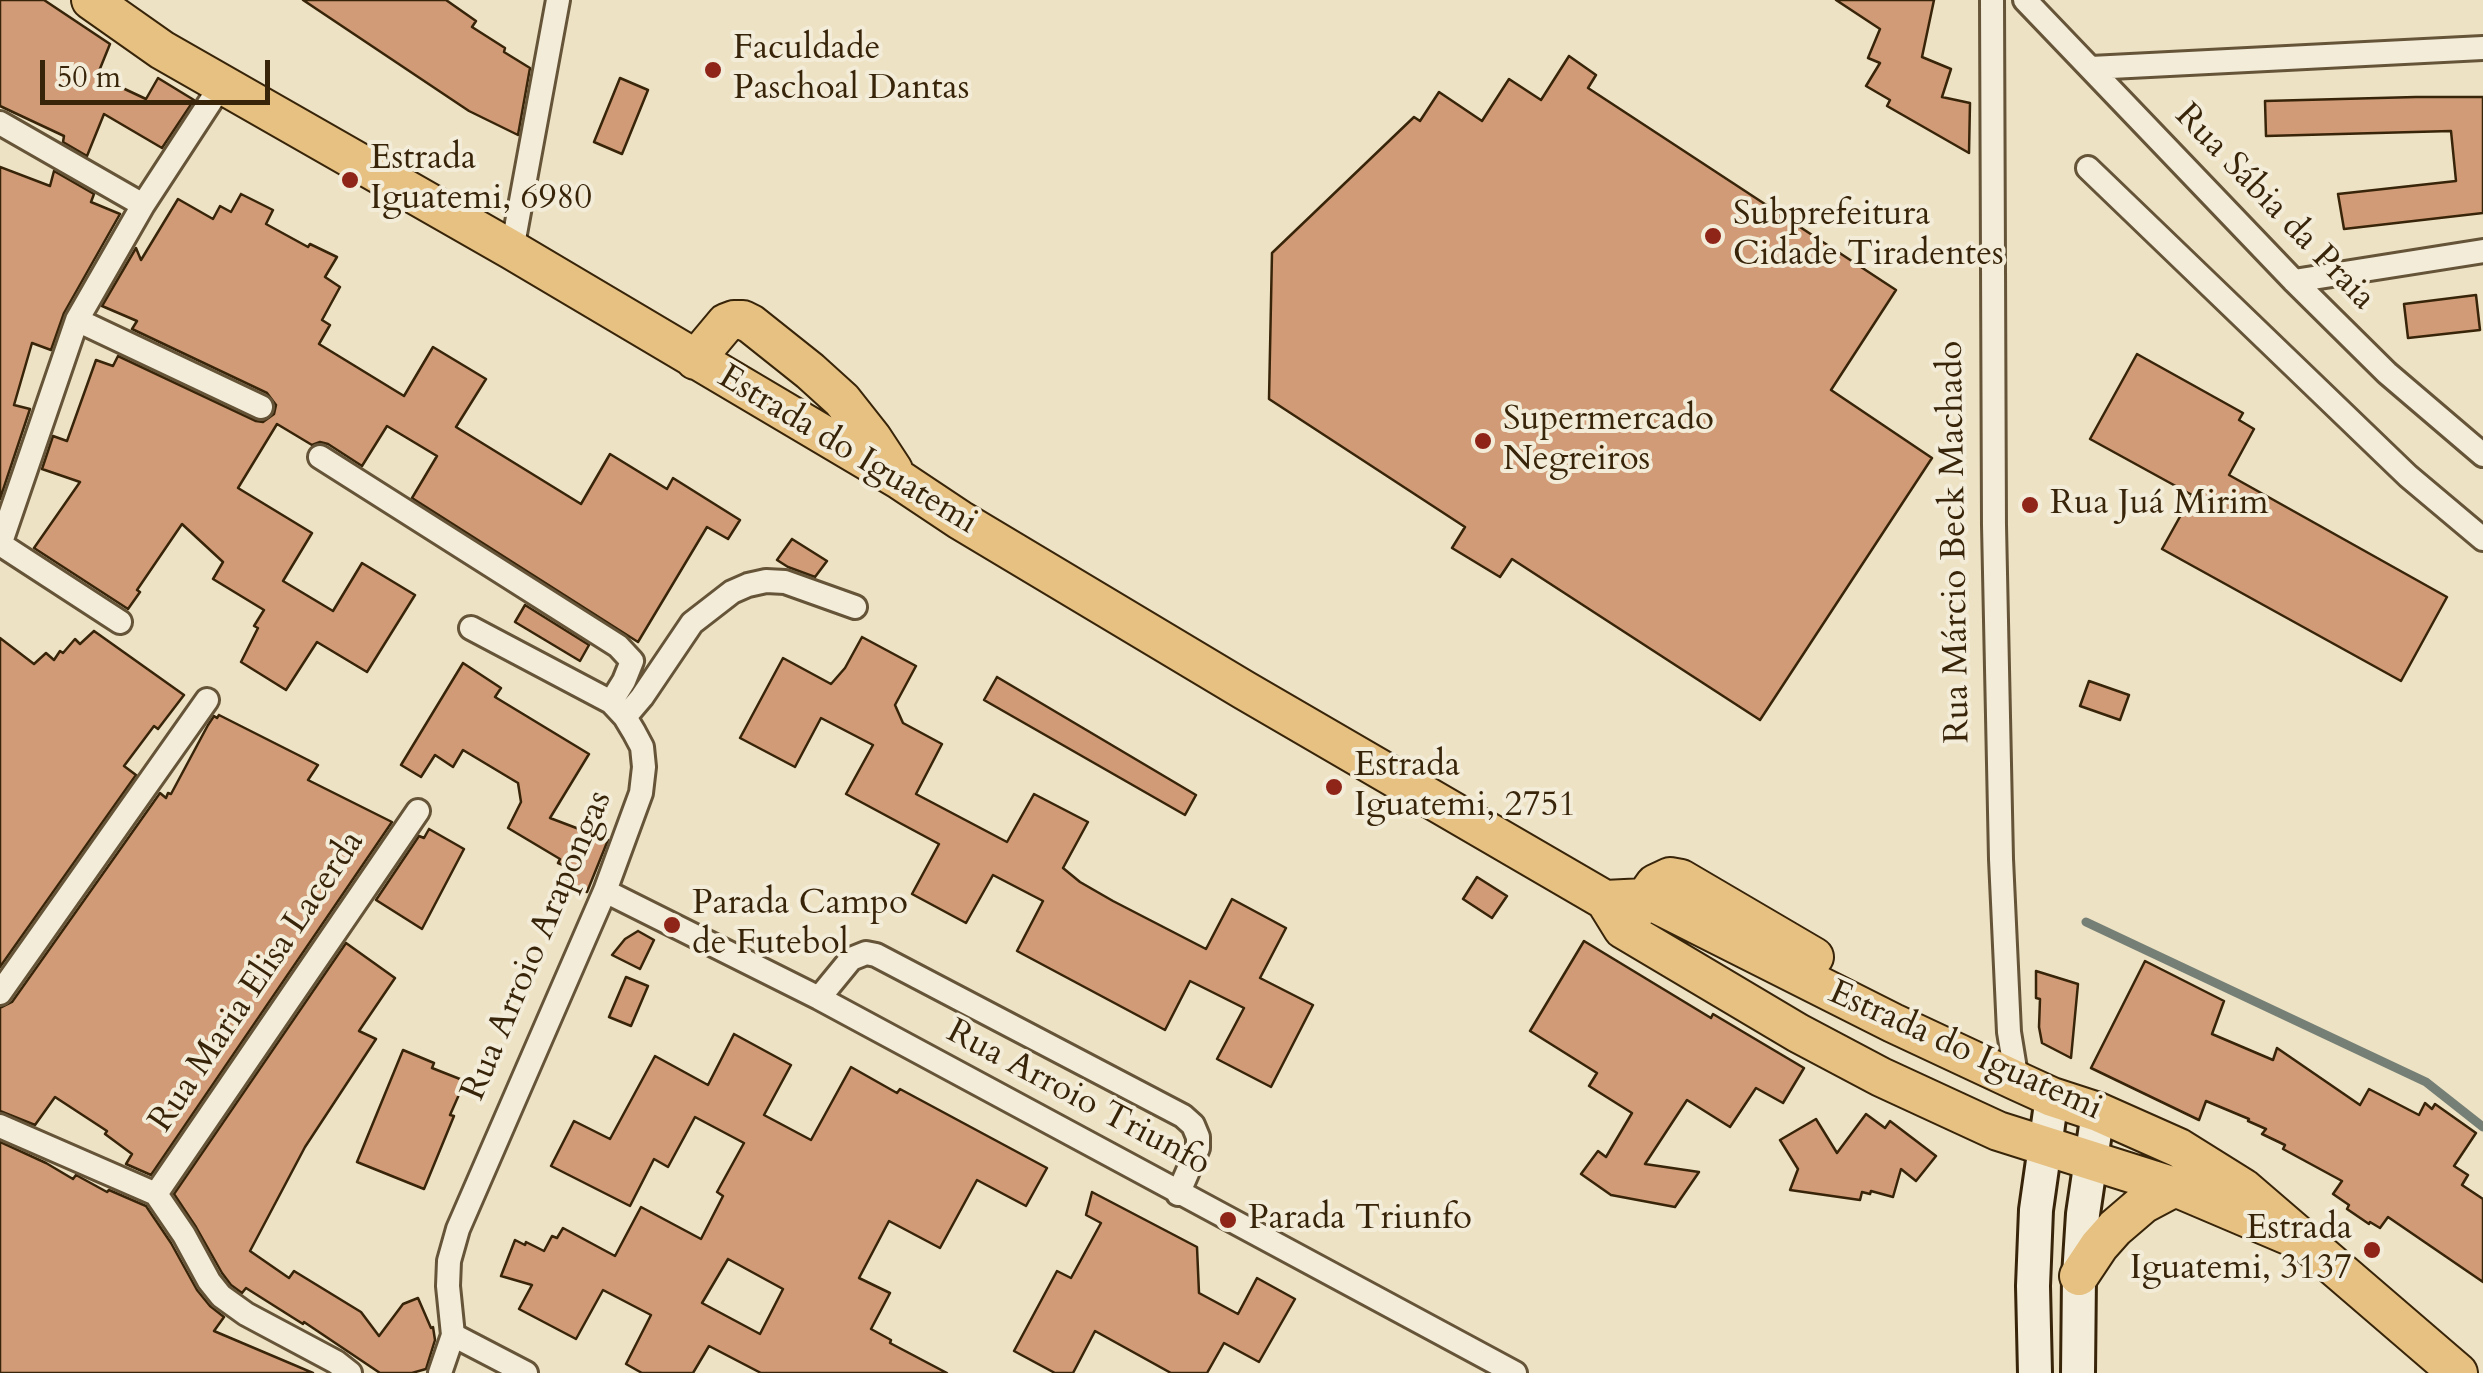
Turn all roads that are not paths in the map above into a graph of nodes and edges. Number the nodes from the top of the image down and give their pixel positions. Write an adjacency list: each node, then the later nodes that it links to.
1 (91, 0): 7 (main road, Estrada do Iguatemi)
2 (558, 0): 11 (street)
3 (1992, 0): 32 (street, Rua Márcio Beck Machado)
4 (2025, 0): 6 (street, Rua Sábia da Praia)
5 (2483, 48): 6 (street)
6 (2091, 68): 13 (street, Rua Sábia da Praia)
7 (222, 84): 10 (street); 11 (main road, Estrada do Iguatemi)
8 (0, 123): 10 (street)
9 (2088, 168): 20 (street)
10 (143, 205): 14 (street)
11 (512, 250): 15 (main road, Estrada do Iguatemi)
12 (2483, 252): 13 (street)
13 (2294, 281): 17 (street, Rua Sábia da Praia)
14 (78, 320): 16 (street); 21 (street)
15 (695, 360): 19 (main road, Estrada do Iguatemi); 19 (main road)
16 (261, 408)
17 (2479, 448)
18 (320, 457): 26 (street)
19 (900, 480): 29 (main road, Estrada do Iguatemi)
20 (2483, 539)
21 (0, 544): 23 (street)
22 (855, 608): 26 (street)
23 (120, 622)
24 (471, 628): 26 (street)
25 (207, 700): 30 (street)
26 (618, 710): 28 (street, Rua Arroio Arapongas)
27 (418, 810): 40 (street, Rua Maria Elisa Lacerda)
28 (605, 892): 31 (street, Rua Arroio Triunfo); 44 (street, Rua Arroio Arapongas)
29 (1614, 914): 32 (main road, Estrada do Iguatemi); 33 (main road, Estrada do Iguatemi)
30 (0, 993)
31 (819, 998): 41 (street, Rua Arroio Triunfo); 41 (street)
32 (2016, 1081): 33 (main road); 34 (main road, Estrada do Iguatemi)
33 (1923, 1096): 37 (main road, Estrada do Iguatemi)
34 (2052, 1096): 35 (main road, Estrada do Iguatemi); 37 (main road)
35 (2098, 1112): 38 (main road); 42 (main road, Estrada do Iguatemi)
36 (0, 1126): 40 (street)
37 (2045, 1146): 38 (main road, Estrada do Iguatemi); 45 (main road)
38 (2092, 1160): 39 (main road, Estrada do Iguatemi); 43 (main road)
39 (2175, 1187): 42 (main road, Estrada do Iguatemi); 43 (main road)
40 (156, 1194): 46 (street)
41 (1178, 1194): 49 (street, Rua Arroio Triunfo)
42 (2309, 1244): 51 (main road, Estrada do Iguatemi)
43 (2080, 1276): 50 (main road)
44 (453, 1335): 47 (street, Rua Arroio Arapongas); 48 (street)
45 (2033, 1372)
46 (350, 1373)
47 (440, 1373)
48 (526, 1373)
49 (1515, 1373)
50 (2078, 1373)
51 (2458, 1373)

